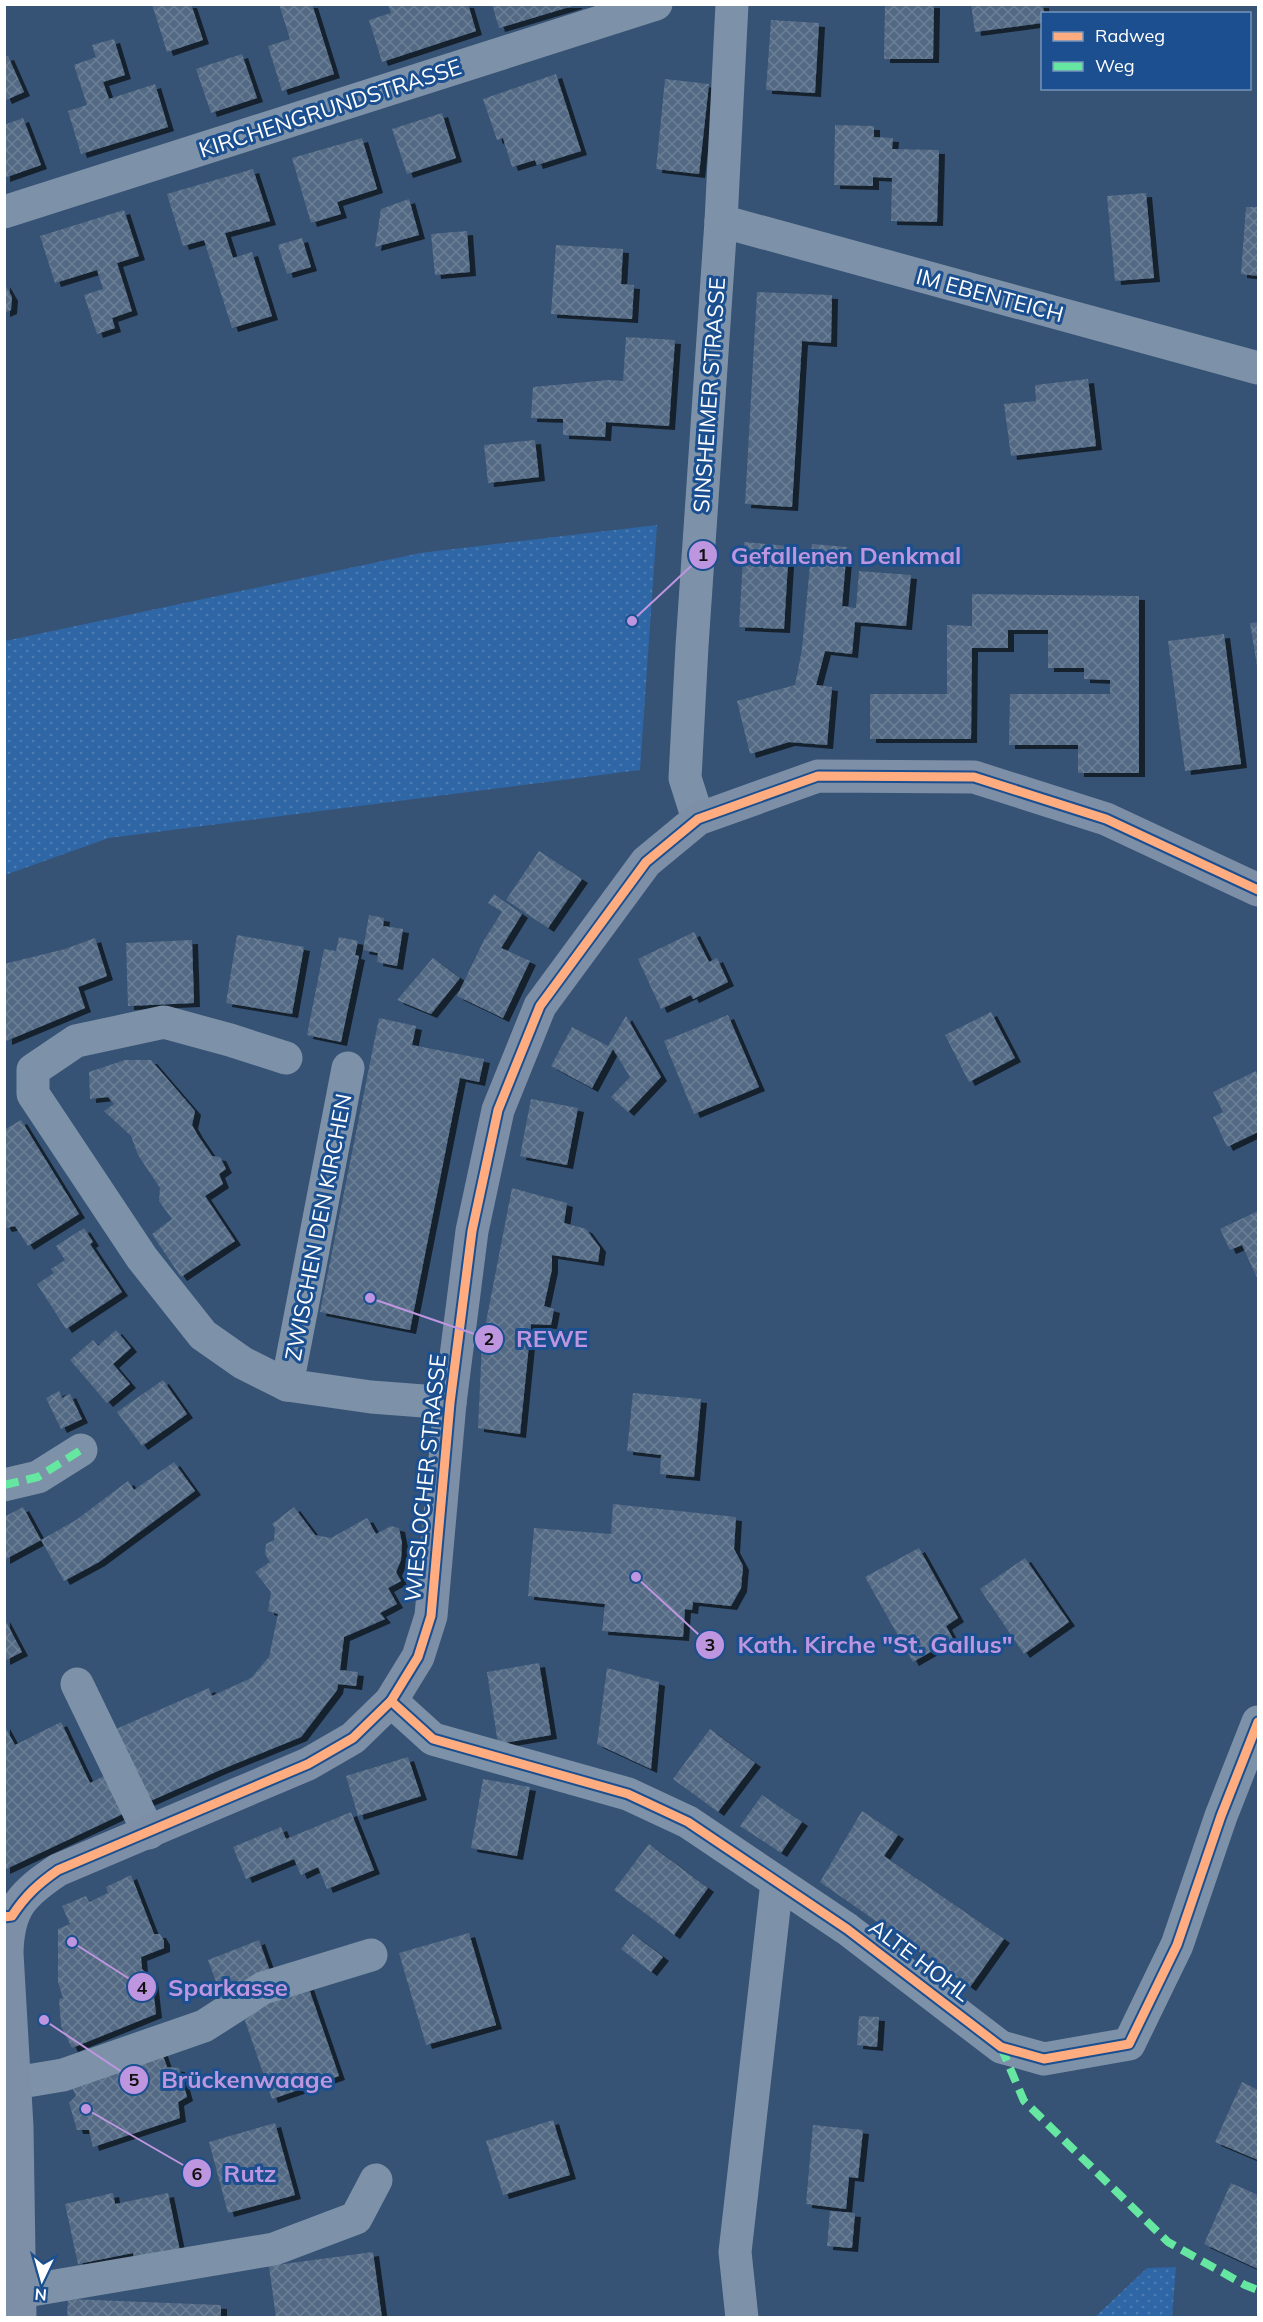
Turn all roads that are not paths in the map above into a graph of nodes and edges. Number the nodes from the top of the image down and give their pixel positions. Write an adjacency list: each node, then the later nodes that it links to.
1 (656, 4): 3 (street, KIRCHENGRUNDSTRASSE)
2 (732, 4): 4 (street, SINSHEIMER STRASSE)
3 (4, 212)
4 (721, 221): 5 (street, IM EBENTEICH); 6 (street, SINSHEIMER STRASSE)
5 (1258, 368)
6 (698, 819): 7 (main road, WIESLOCHER STRASSE); 11 (main road, WIESLOCHER STRASSE)
7 (1258, 890)
8 (286, 1058): 10 (street, ZWISCHEN DEN KIRCHEN)
9 (348, 1068): 10 (street, ZWISCHEN DEN KIRCHEN)
10 (287, 1385): 11 (street, ZWISCHEN DEN KIRCHEN)
11 (450, 1403): 15 (main road, WIESLOCHER STRASSE)
12 (81, 1450): 13 (street)
13 (4, 1485)
14 (77, 1684): 17 (street)
15 (391, 1701): 17 (main road, WIESLOCHER STRASSE); 18 (street, ALTE HOHL)
16 (1258, 1722): 18 (street, ALTE HOHL)
17 (149, 1833): 19 (main road, WIESLOCHER STRASSE)
18 (777, 1882): 24 (street)
19 (7, 1914): 21 (main road)
20 (371, 1954): 21 (street)
21 (15, 2083): 23 (main road)
22 (376, 2180): 23 (street)
23 (20, 2305)
24 (742, 2318)

